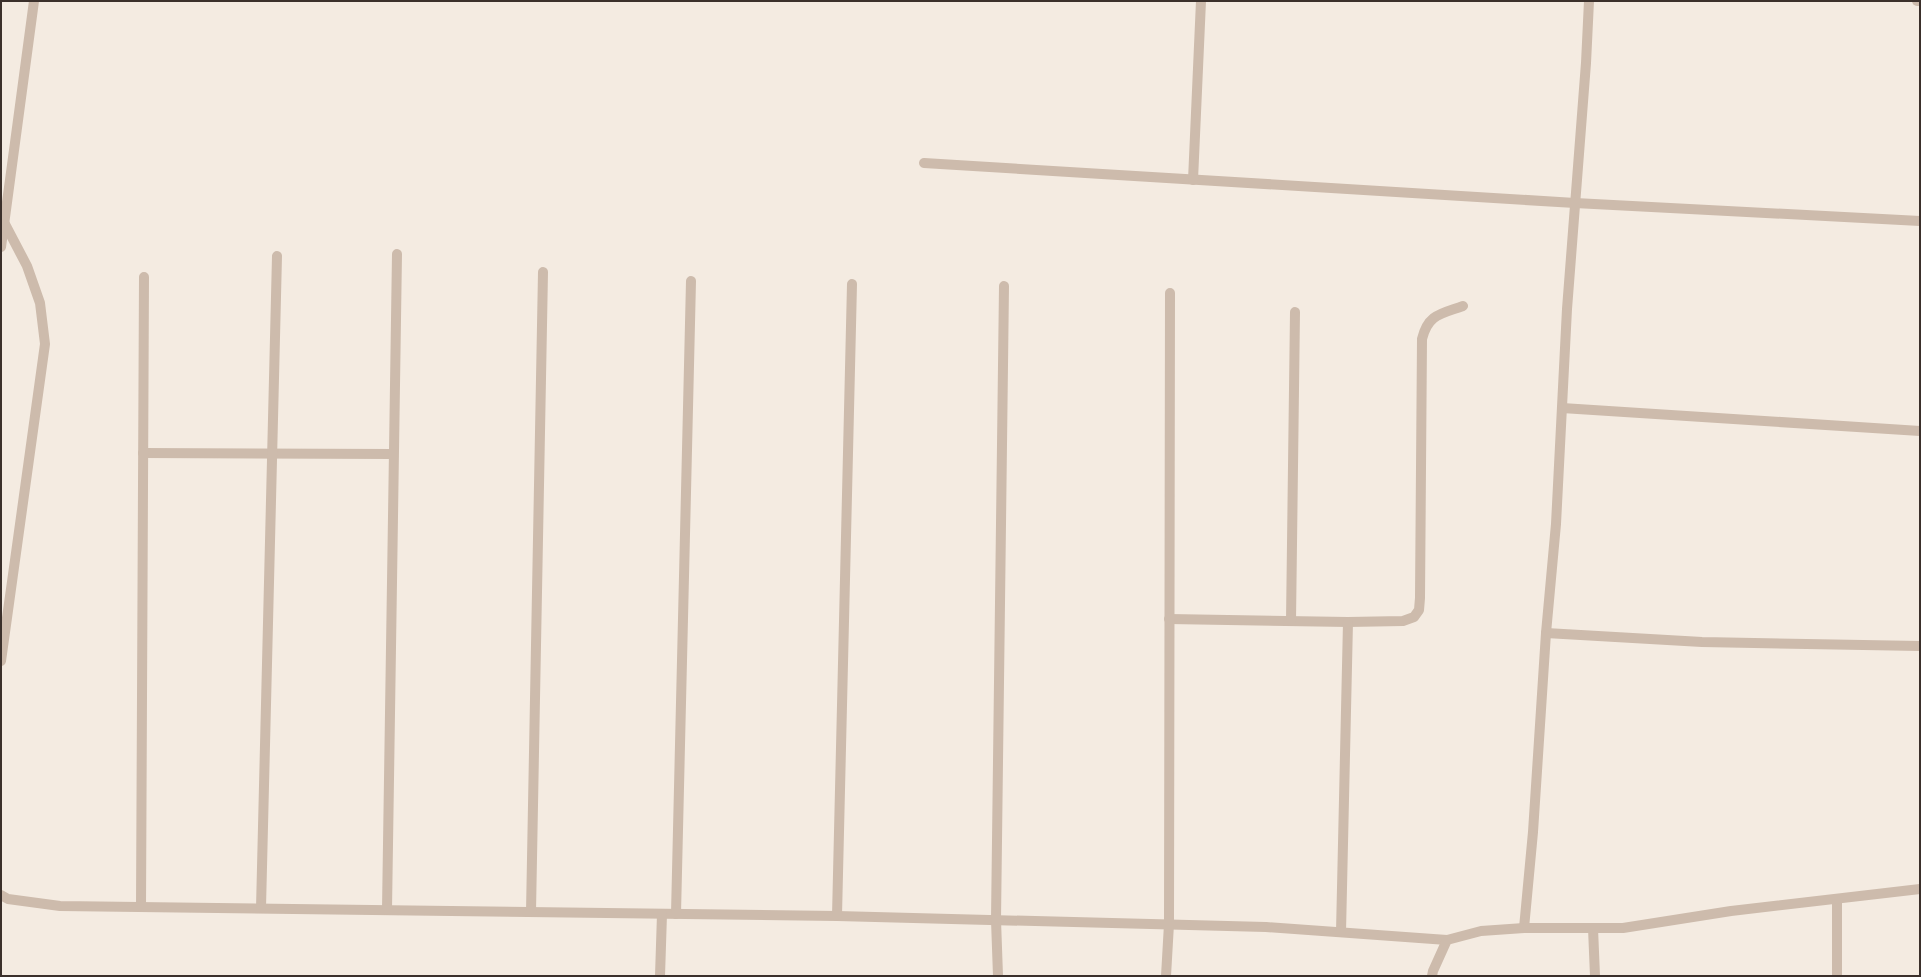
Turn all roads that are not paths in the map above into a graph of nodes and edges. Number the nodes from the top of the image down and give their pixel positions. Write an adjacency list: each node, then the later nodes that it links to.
1 (34, 1): 10 (street)
2 (1201, 1): 7 (street)
3 (1588, 1): 8 (street)
4 (1917, 1): 5 (street)
5 (1920, 1)
6 (924, 163): 7 (street)
7 (1193, 180): 8 (street)
8 (1575, 203): 9 (street); 22 (street)
9 (1920, 221)
10 (5, 224): 11 (street); 32 (street)
11 (1, 247)
12 (397, 254): 25 (street)
13 (277, 256): 26 (street)
14 (543, 272): 39 (street)
15 (144, 277): 24 (street)
16 (691, 281): 41 (street)
17 (852, 284): 42 (street)
18 (1004, 286): 43 (street)
19 (1170, 293): 27 (street)
20 (1464, 306): 29 (street)
21 (1295, 312): 28 (street)
22 (1562, 408): 23 (street); 30 (street)
23 (1920, 431)
24 (144, 453): 26 (street); 36 (street)
25 (393, 454): 26 (street); 38 (street)
26 (272, 455): 37 (street)
27 (1170, 619): 28 (street); 44 (street)
28 (1291, 621): 29 (street)
29 (1348, 622): 47 (street)
30 (1546, 633): 31 (street); 45 (street)
31 (1920, 646)
32 (1, 661)
33 (1920, 889): 35 (street)
34 (1, 895): 36 (street)
35 (1837, 899): 46 (street); 54 (street)
36 (141, 906): 37 (street)
37 (261, 908): 38 (street)
38 (387, 910): 39 (street)
39 (531, 912): 40 (street)
40 (662, 914): 41 (street); 49 (street)
41 (676, 914): 42 (street)
42 (837, 916): 43 (street)
43 (996, 920): 44 (street); 50 (street)
44 (1169, 924): 47 (street); 51 (street)
45 (1524, 928): 46 (street); 48 (street)
46 (1593, 928): 53 (street)
47 (1341, 932): 48 (street)
48 (1447, 940): 52 (street)
49 (660, 976)
50 (998, 976)
51 (1166, 976)
52 (1432, 976)
53 (1595, 976)
54 (1837, 976)

